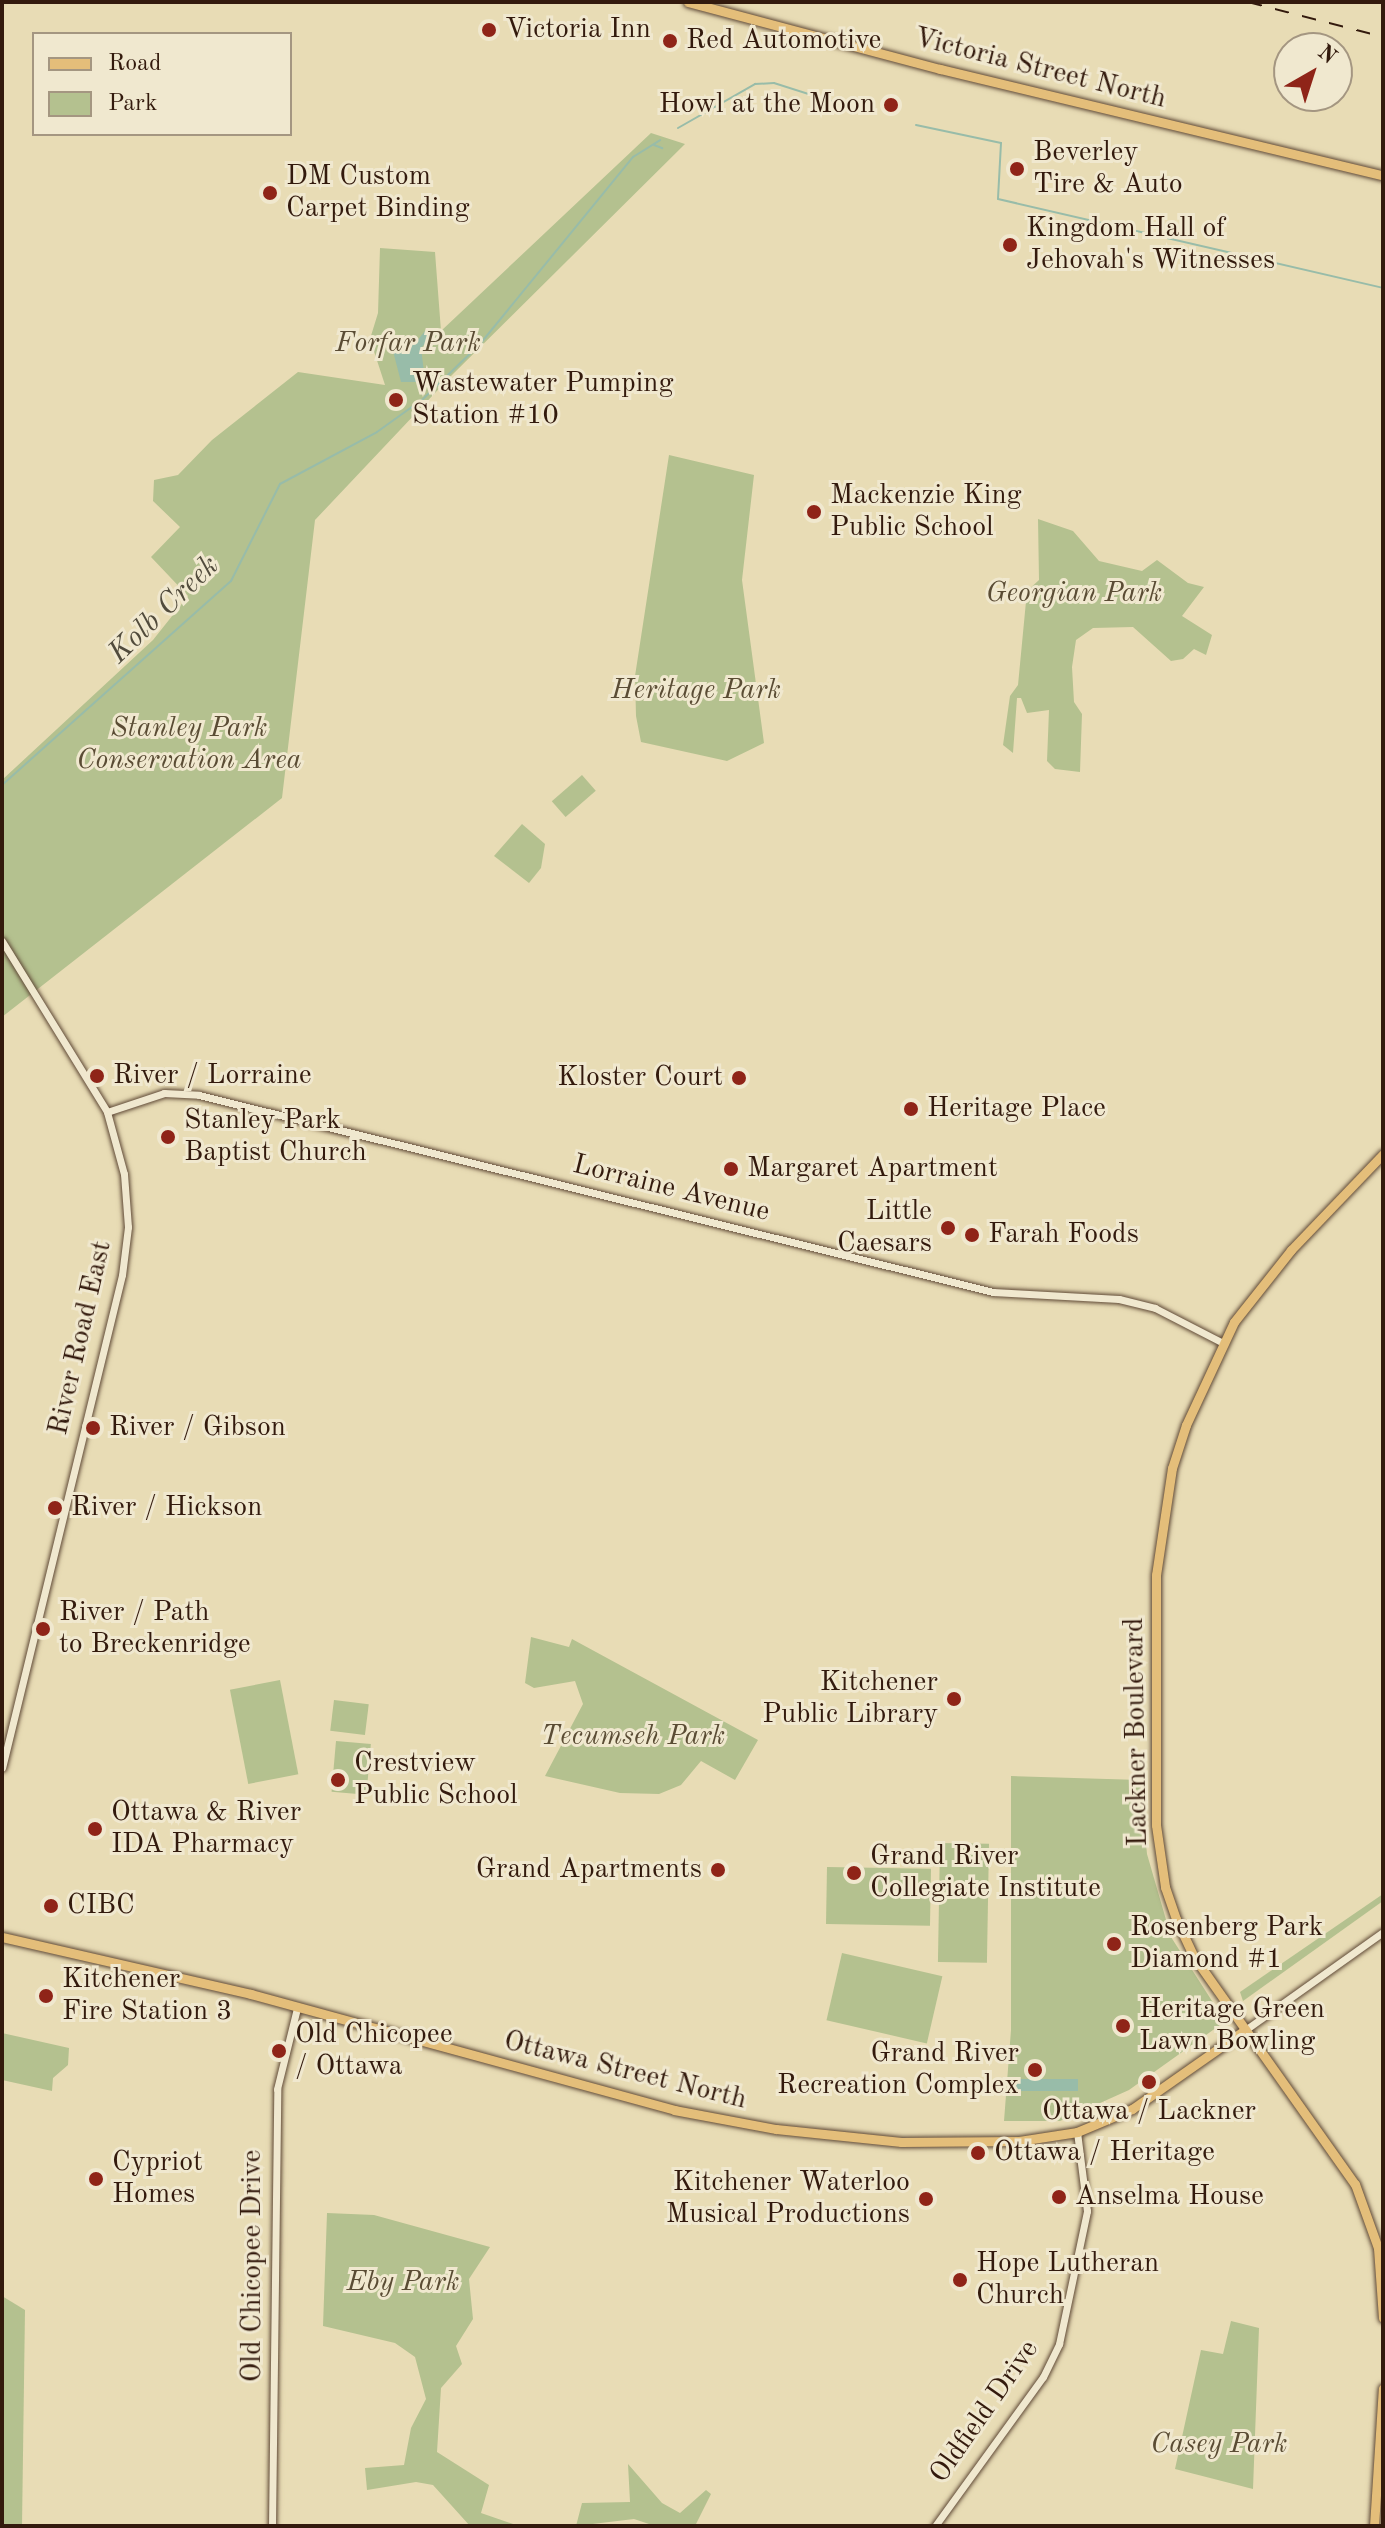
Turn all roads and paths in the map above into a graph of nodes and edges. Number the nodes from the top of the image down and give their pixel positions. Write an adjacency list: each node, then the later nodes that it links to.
1 (688, 2): 2 (main road, Victoria Street North)
2 (1383, 175)
3 (2, 941): 4 (street, River Road East)
4 (107, 1112): 6 (street, Lorraine Avenue); 7 (street, River Road East)
5 (1383, 1154): 6 (main road, Lackner Boulevard)
6 (1223, 1343): 11 (main road, Lackner Boulevard)
7 (2, 1768)
8 (1383, 1932): 11 (street, Ottawa Street North)
9 (2, 1937): 10 (main road, Ottawa Street North)
10 (297, 2008): 12 (main road, Ottawa Street North); 15 (street, Old Chicopee Drive)
11 (1245, 2030): 12 (main road, Ottawa Street North); 13 (main road, Lackner Boulevard)
12 (1077, 2132): 16 (street, Oldfield Drive)
13 (1383, 2318)
14 (1383, 2388): 17 (main road)
15 (272, 2526)
16 (935, 2526)
17 (1374, 2526)

